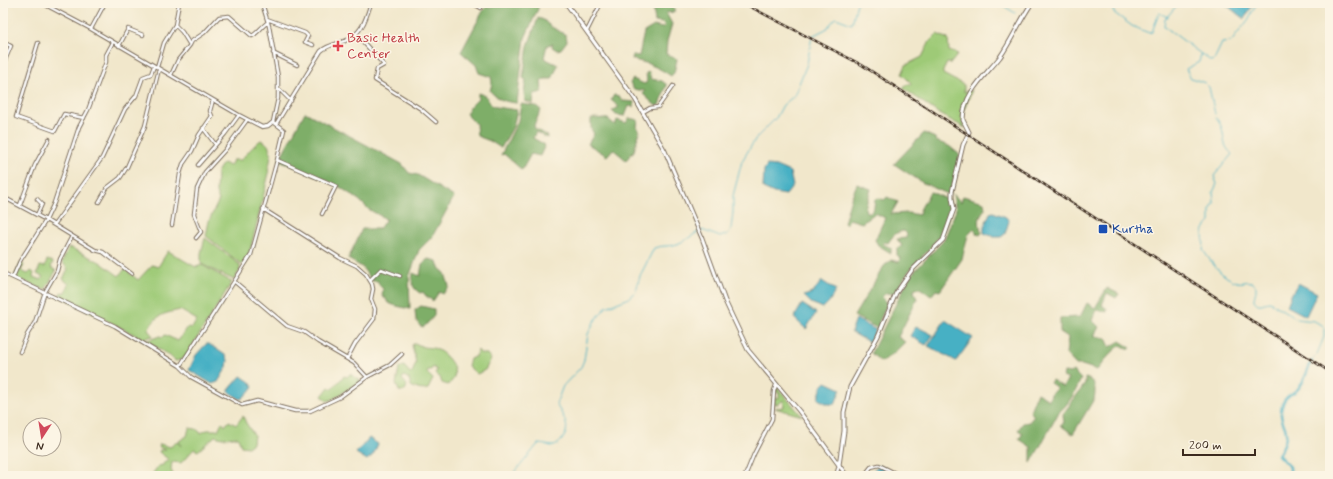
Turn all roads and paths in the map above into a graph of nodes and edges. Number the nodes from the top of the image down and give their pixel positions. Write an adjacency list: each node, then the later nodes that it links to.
1 (42, 3): 13 (street)
2 (105, 3): 13 (street)
3 (179, 3): 12 (street)
4 (262, 3): 11 (street)
5 (371, 3): 15 (street)
6 (472, 3): 10 (street)
7 (566, 3): 14 (main road)
8 (601, 3): 14 (street)
9 (1032, 3): 68 (main road)
10 (480, 8)
11 (267, 20): 20 (street); 21 (street); 23 (street)
12 (175, 25): 20 (street); 26 (street)
13 (91, 29): 18 (street)
14 (587, 31): 32 (main road)
15 (356, 34): 31 (street); 36 (street)
16 (143, 35): 22 (street)
17 (3, 42): 24 (street)
18 (112, 42): 22 (street); 34 (street)
19 (38, 43): 34 (street)
20 (190, 45): 27 (street)
21 (313, 45)
22 (119, 46): 26 (street)
23 (273, 52): 25 (street); 29 (street)
24 (3, 65)
25 (297, 65)
26 (157, 67): 27 (street); 45 (street); 51 (street)
27 (171, 75): 30 (street)
28 (673, 86): 32 (street)
29 (279, 88): 31 (street); 37 (street)
30 (213, 100): 33 (street); 38 (street)
31 (291, 101): 37 (street)
32 (643, 112): 67 (main road)
33 (239, 115): 35 (street); 40 (street)
34 (84, 118): 50 (street)
35 (247, 120): 37 (street); 54 (street)
36 (436, 122)
37 (274, 123): 41 (street)
38 (203, 128): 40 (street); 52 (street)
39 (49, 139): 46 (street)
40 (215, 144): 42 (street)
41 (277, 160): 47 (street); 48 (street)
42 (198, 165)
43 (3, 197): 46 (street)
44 (37, 198): 49 (street)
45 (99, 202)
46 (20, 206): 49 (street)
47 (263, 209): 59 (street); 60 (street)
48 (322, 214)
49 (37, 215): 50 (street)
50 (46, 220): 51 (street); 58 (street)
51 (54, 225): 53 (street)
52 (172, 225)
53 (72, 236): 56 (street); 61 (street)
54 (196, 238)
55 (3, 273): 58 (street)
56 (132, 274)
57 (400, 276): 59 (street)
58 (13, 277): 61 (street)
59 (370, 280): 64 (street)
60 (235, 282): 64 (street); 65 (street)
61 (46, 292): 62 (street); 65 (street)
62 (20, 352)
63 (402, 354): 66 (street)
64 (348, 359): 66 (street)
65 (180, 366): 66 (street)
66 (367, 377)
67 (776, 385): 68 (main road); 69 (street)
68 (840, 465): 70 (street); 71 (main road)
69 (745, 476)
70 (836, 476)
71 (847, 476)
72 (864, 476): 73 (street)
73 (901, 476)

